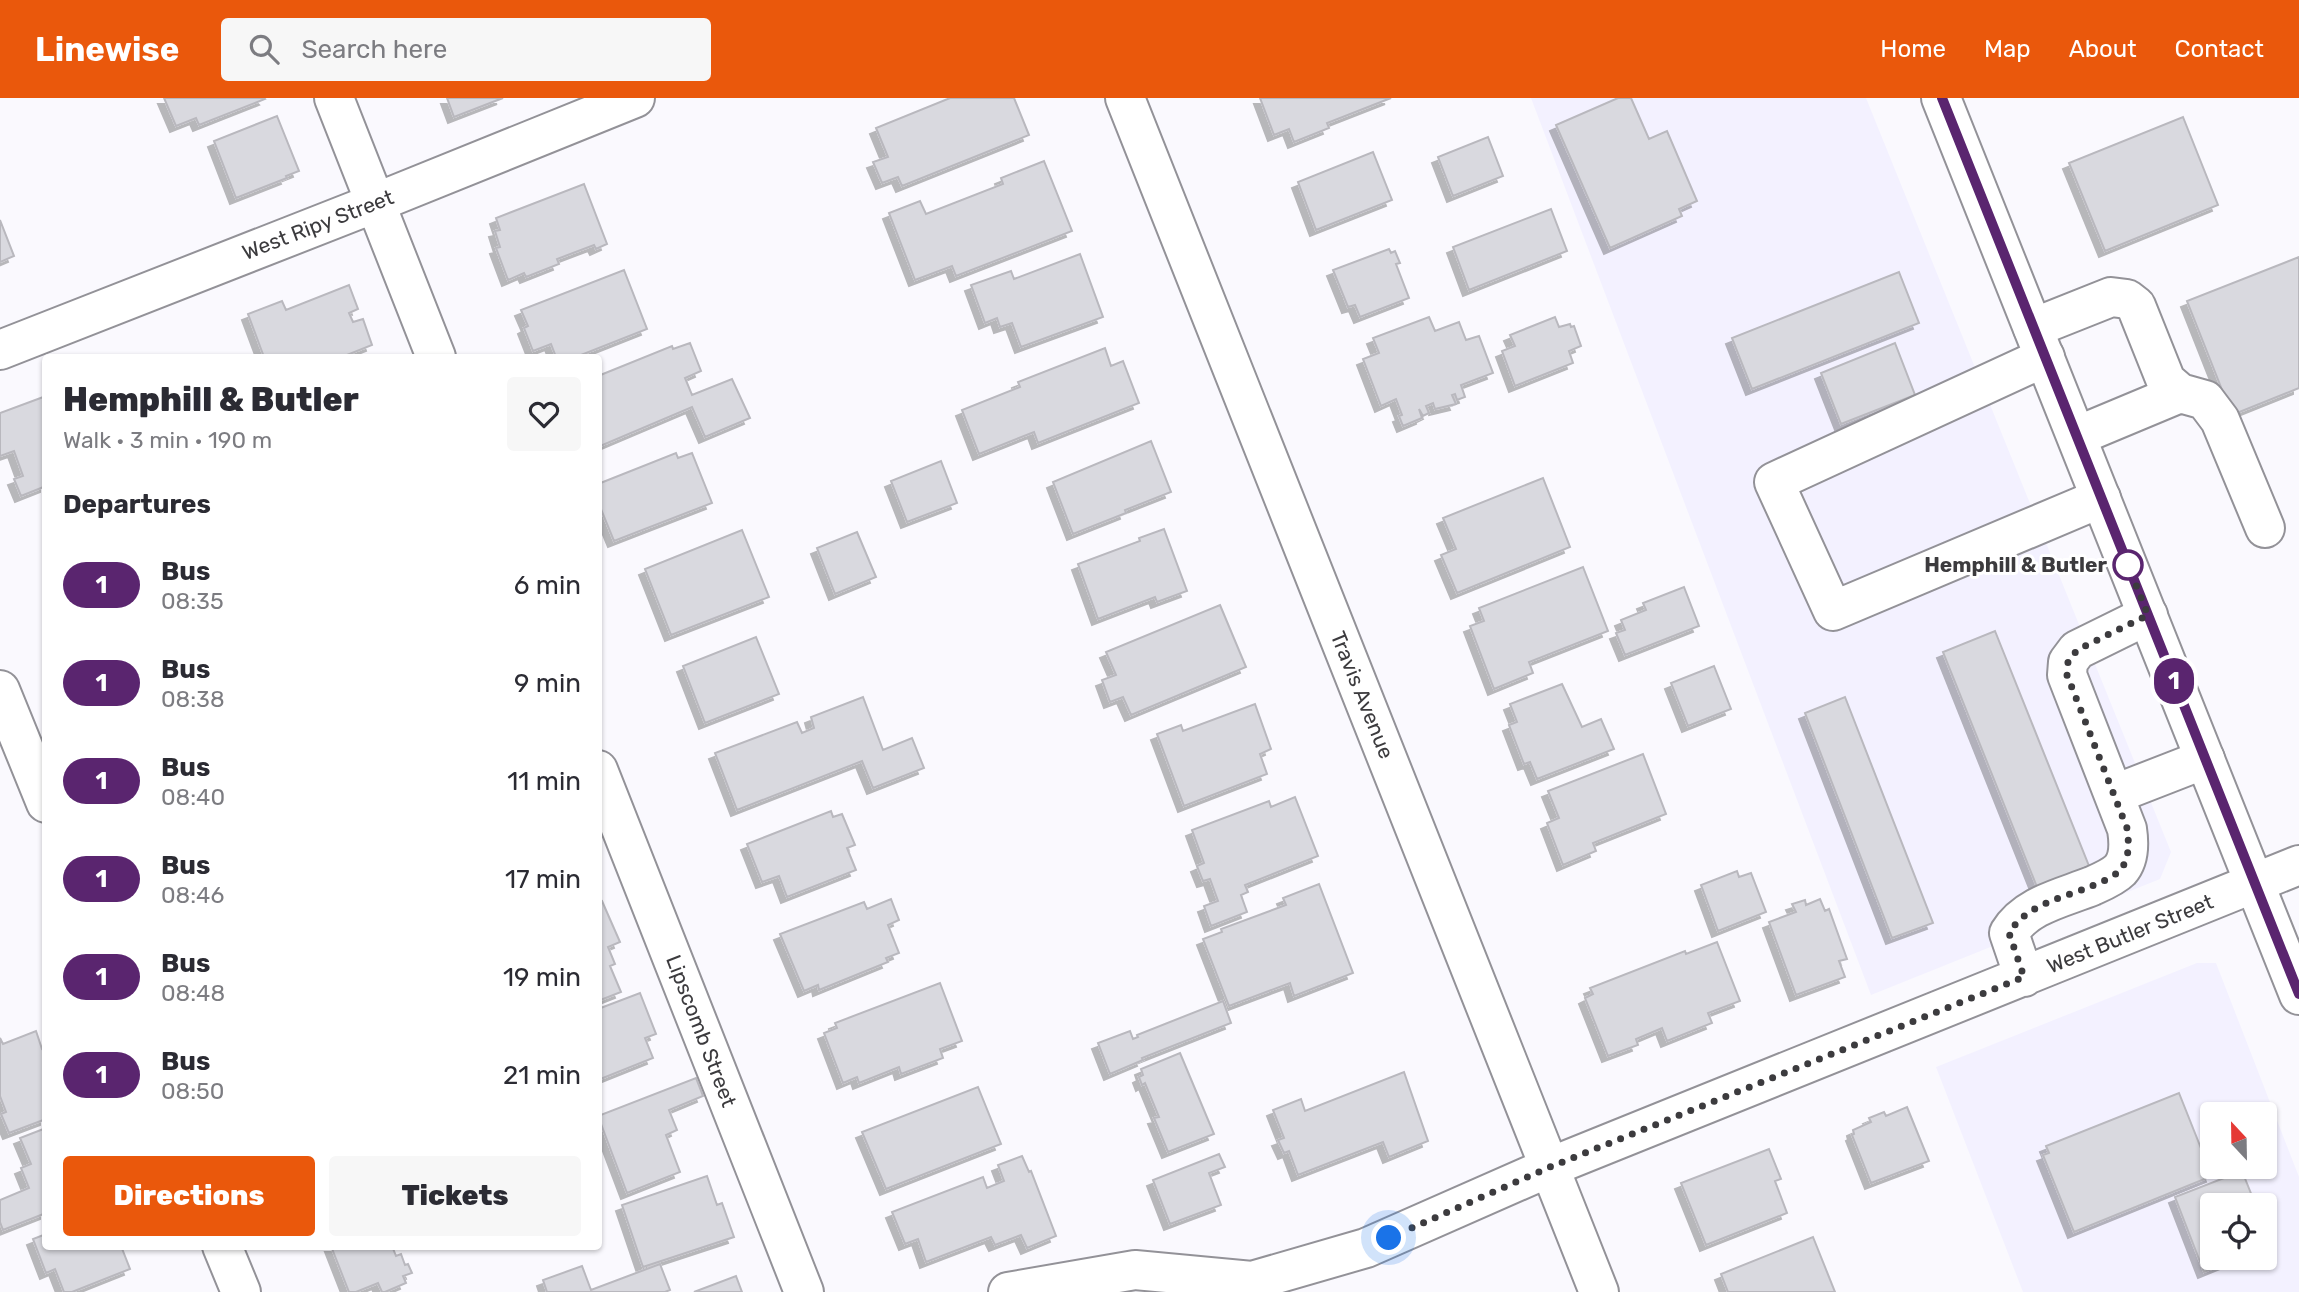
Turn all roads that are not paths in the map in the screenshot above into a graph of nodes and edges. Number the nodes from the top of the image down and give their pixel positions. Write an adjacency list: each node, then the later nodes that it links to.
1 (334, 98): 5 (street)
2 (635, 98): 5 (street, West Ripy Street)
3 (1125, 98): 23 (street, Travis Avenue)
4 (1941, 98): 6 (street)
5 (375, 203): 7 (street, West Ripy Street); 8 (street)
6 (2039, 343): 9 (street); 10 (street); 11 (street)
7 (0, 350)
8 (435, 354)
9 (2180, 393): 10 (street); 12 (street)
10 (2077, 436): 11 (street)
11 (2101, 498): 13 (street)
12 (2264, 528)
13 (2148, 615): 15 (street); 18 (street)
14 (0, 690): 17 (street)
15 (2206, 759): 18 (street); 20 (street)
16 (602, 781): 27 (street, Lipscomb Street)
17 (42, 793)
18 (2115, 794): 21 (street)
19 (2299, 865): 20 (street, West Butler Street)
20 (2254, 884): 21 (street, West Butler Street); 22 (street)
21 (2024, 977): 23 (street, West Butler Street)
22 (2299, 995)
23 (1550, 1167): 25 (street, West Butler Street); 29 (street, Travis Avenue)
24 (224, 1250): 26 (street)
25 (1204, 1284): 28 (street, West Butler Street)
26 (241, 1292)
27 (804, 1292)
28 (1008, 1292)
29 (1600, 1292)

